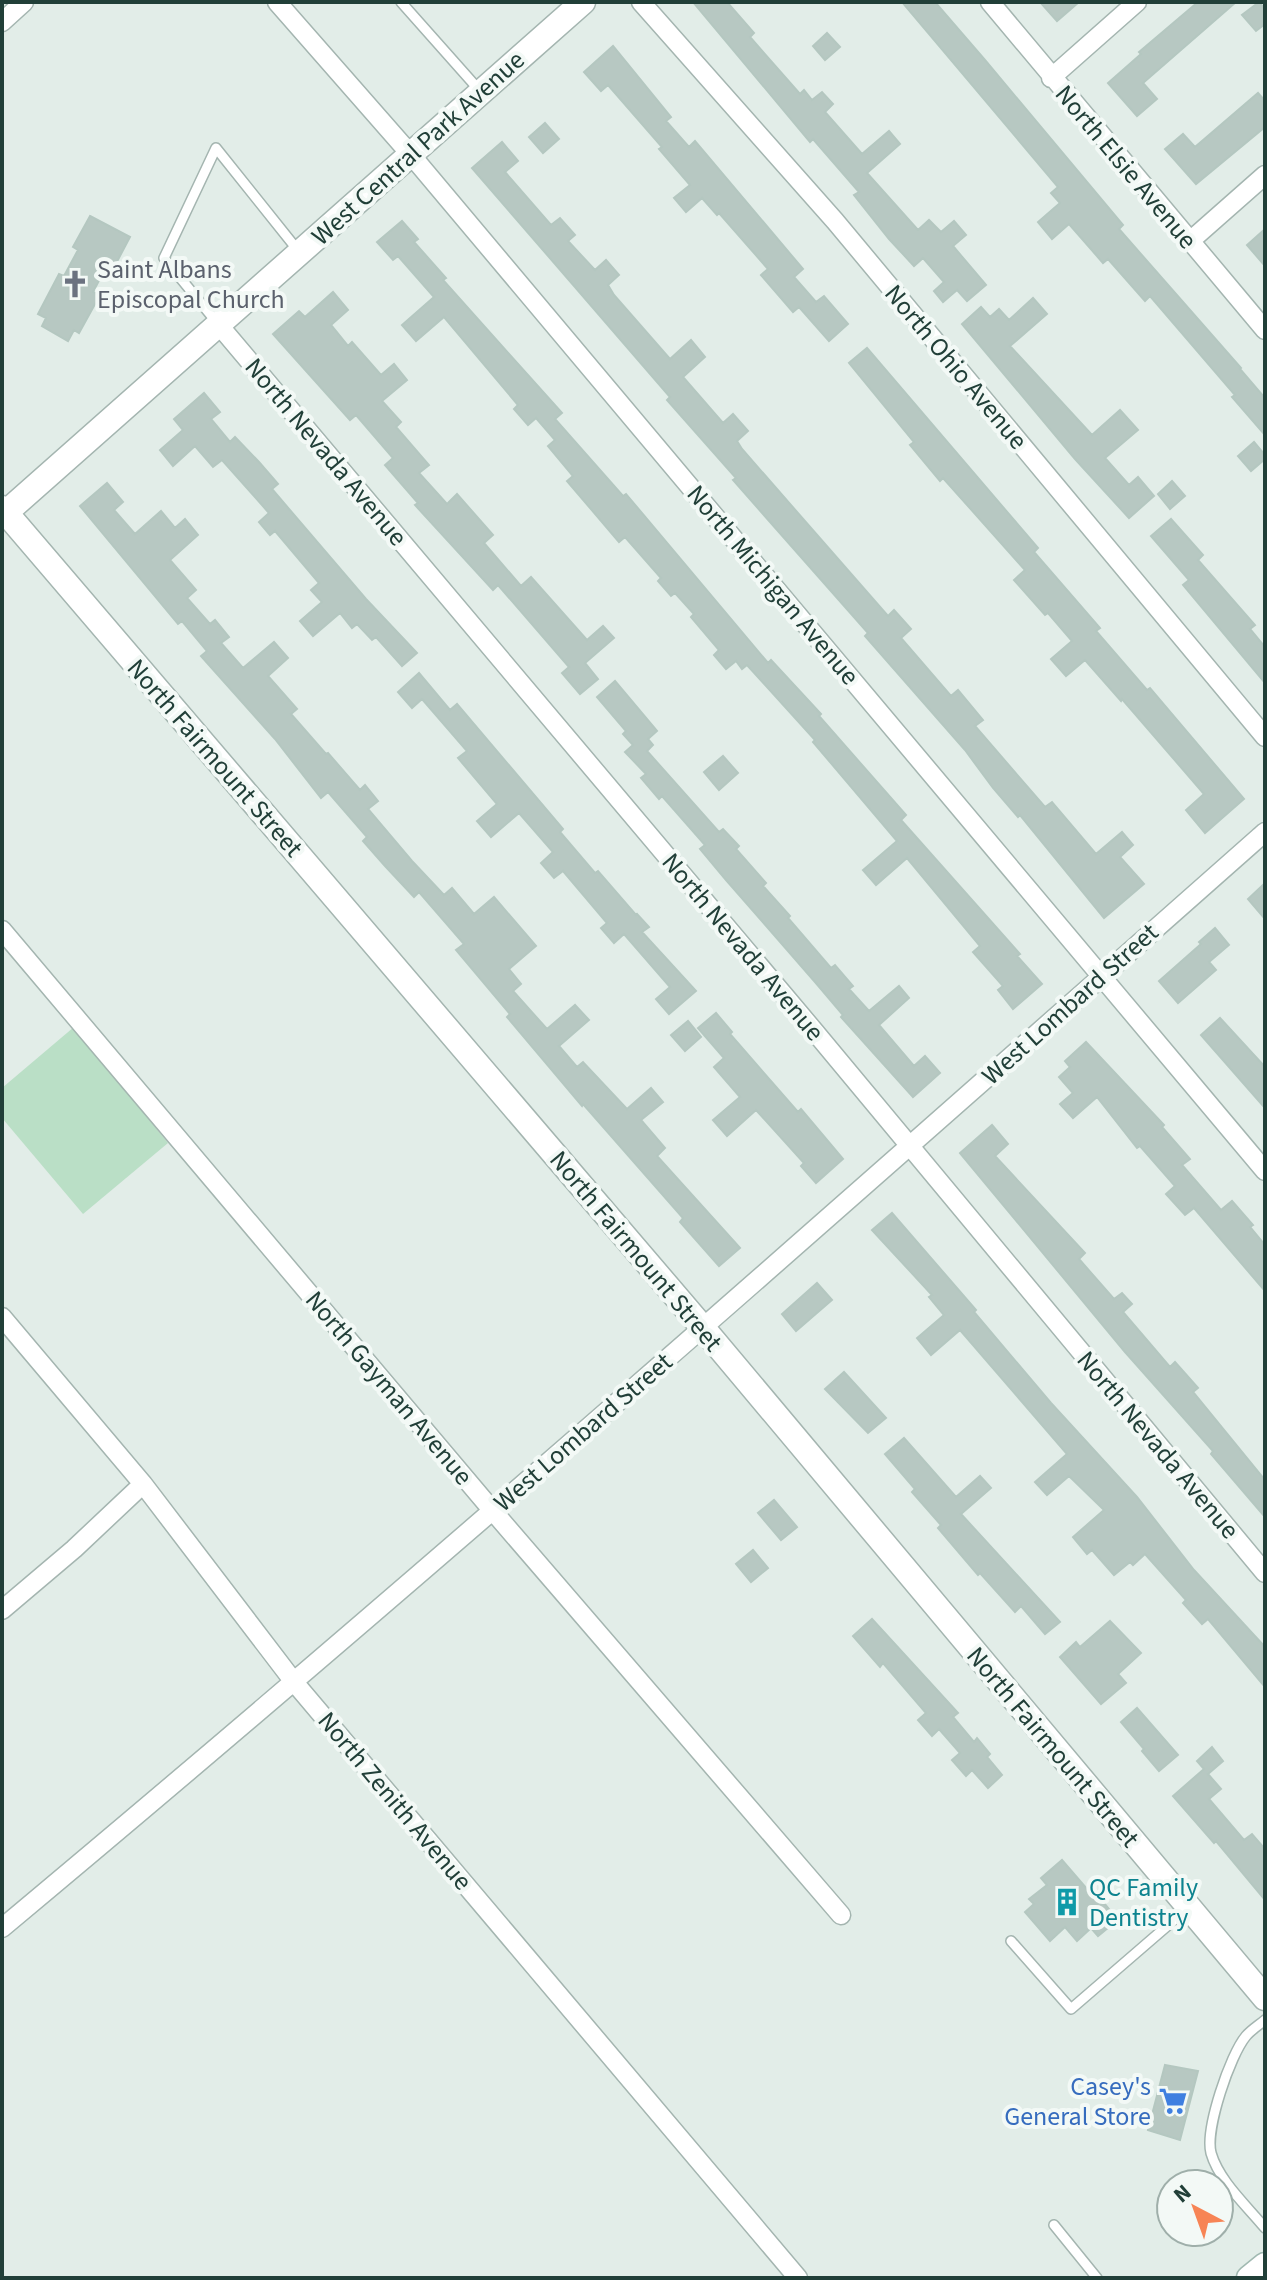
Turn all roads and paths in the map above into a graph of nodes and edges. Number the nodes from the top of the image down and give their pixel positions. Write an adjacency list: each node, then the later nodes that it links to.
1 (24, 2): 8 (street)
2 (277, 2): 11 (street, North Michigan Avenue)
3 (401, 2): 10 (lane)
4 (583, 2): 10 (street, West Central Park Avenue)
5 (641, 2): 18 (street, North Ohio Avenue)
6 (990, 2): 9 (street, North Elsie Avenue)
7 (1137, 2): 9 (street)
8 (2, 22)
9 (1051, 78): 13 (street, North Elsie Avenue)
10 (480, 91): 11 (street, West Central Park Avenue)
11 (412, 156): 14 (street, West Central Park Avenue); 21 (street, North Michigan Avenue)
12 (1265, 175): 13 (street)
13 (1189, 242): 16 (street, North Elsie Avenue)
14 (300, 253): 15 (street, West Central Park Avenue); 15 (lane)
15 (218, 324): 17 (street, West Central Park Avenue); 22 (street, North Nevada Avenue)
16 (1265, 330)
17 (3, 513): 25 (street, North Fairmount Street)
18 (1265, 737)
19 (1265, 832): 21 (street, West Lombard Street)
20 (2, 930): 27 (street, North Gayman Avenue)
21 (1102, 976): 22 (street, West Lombard Street); 23 (street, North Michigan Avenue)
22 (910, 1146): 25 (street, West Lombard Street); 28 (street, North Nevada Avenue)
23 (1265, 1171)
24 (2, 1317): 26 (street, North Zenith Avenue)
25 (703, 1328): 27 (street, West Lombard Street); 31 (street, North Fairmount Street)
26 (143, 1484): 29 (street); 30 (street, North Zenith Avenue)
27 (492, 1510): 30 (street, West Lombard Street); 32 (street, North Gayman Avenue)
28 (1265, 1573)
29 (2, 1610)
30 (294, 1682): 33 (street, West Lombard Street); 40 (street, North Zenith Avenue)
31 (1188, 1908): 34 (lane); 35 (street, North Fairmount Street)
32 (841, 1915)
33 (2, 1928)
34 (1011, 1941)
35 (1265, 1998)
36 (1265, 2020): 38 (lane)
37 (1054, 2225): 41 (lane)
38 (1265, 2228)
39 (1265, 2265): 42 (street)
40 (798, 2278)
41 (1097, 2278)
42 (1249, 2278)

